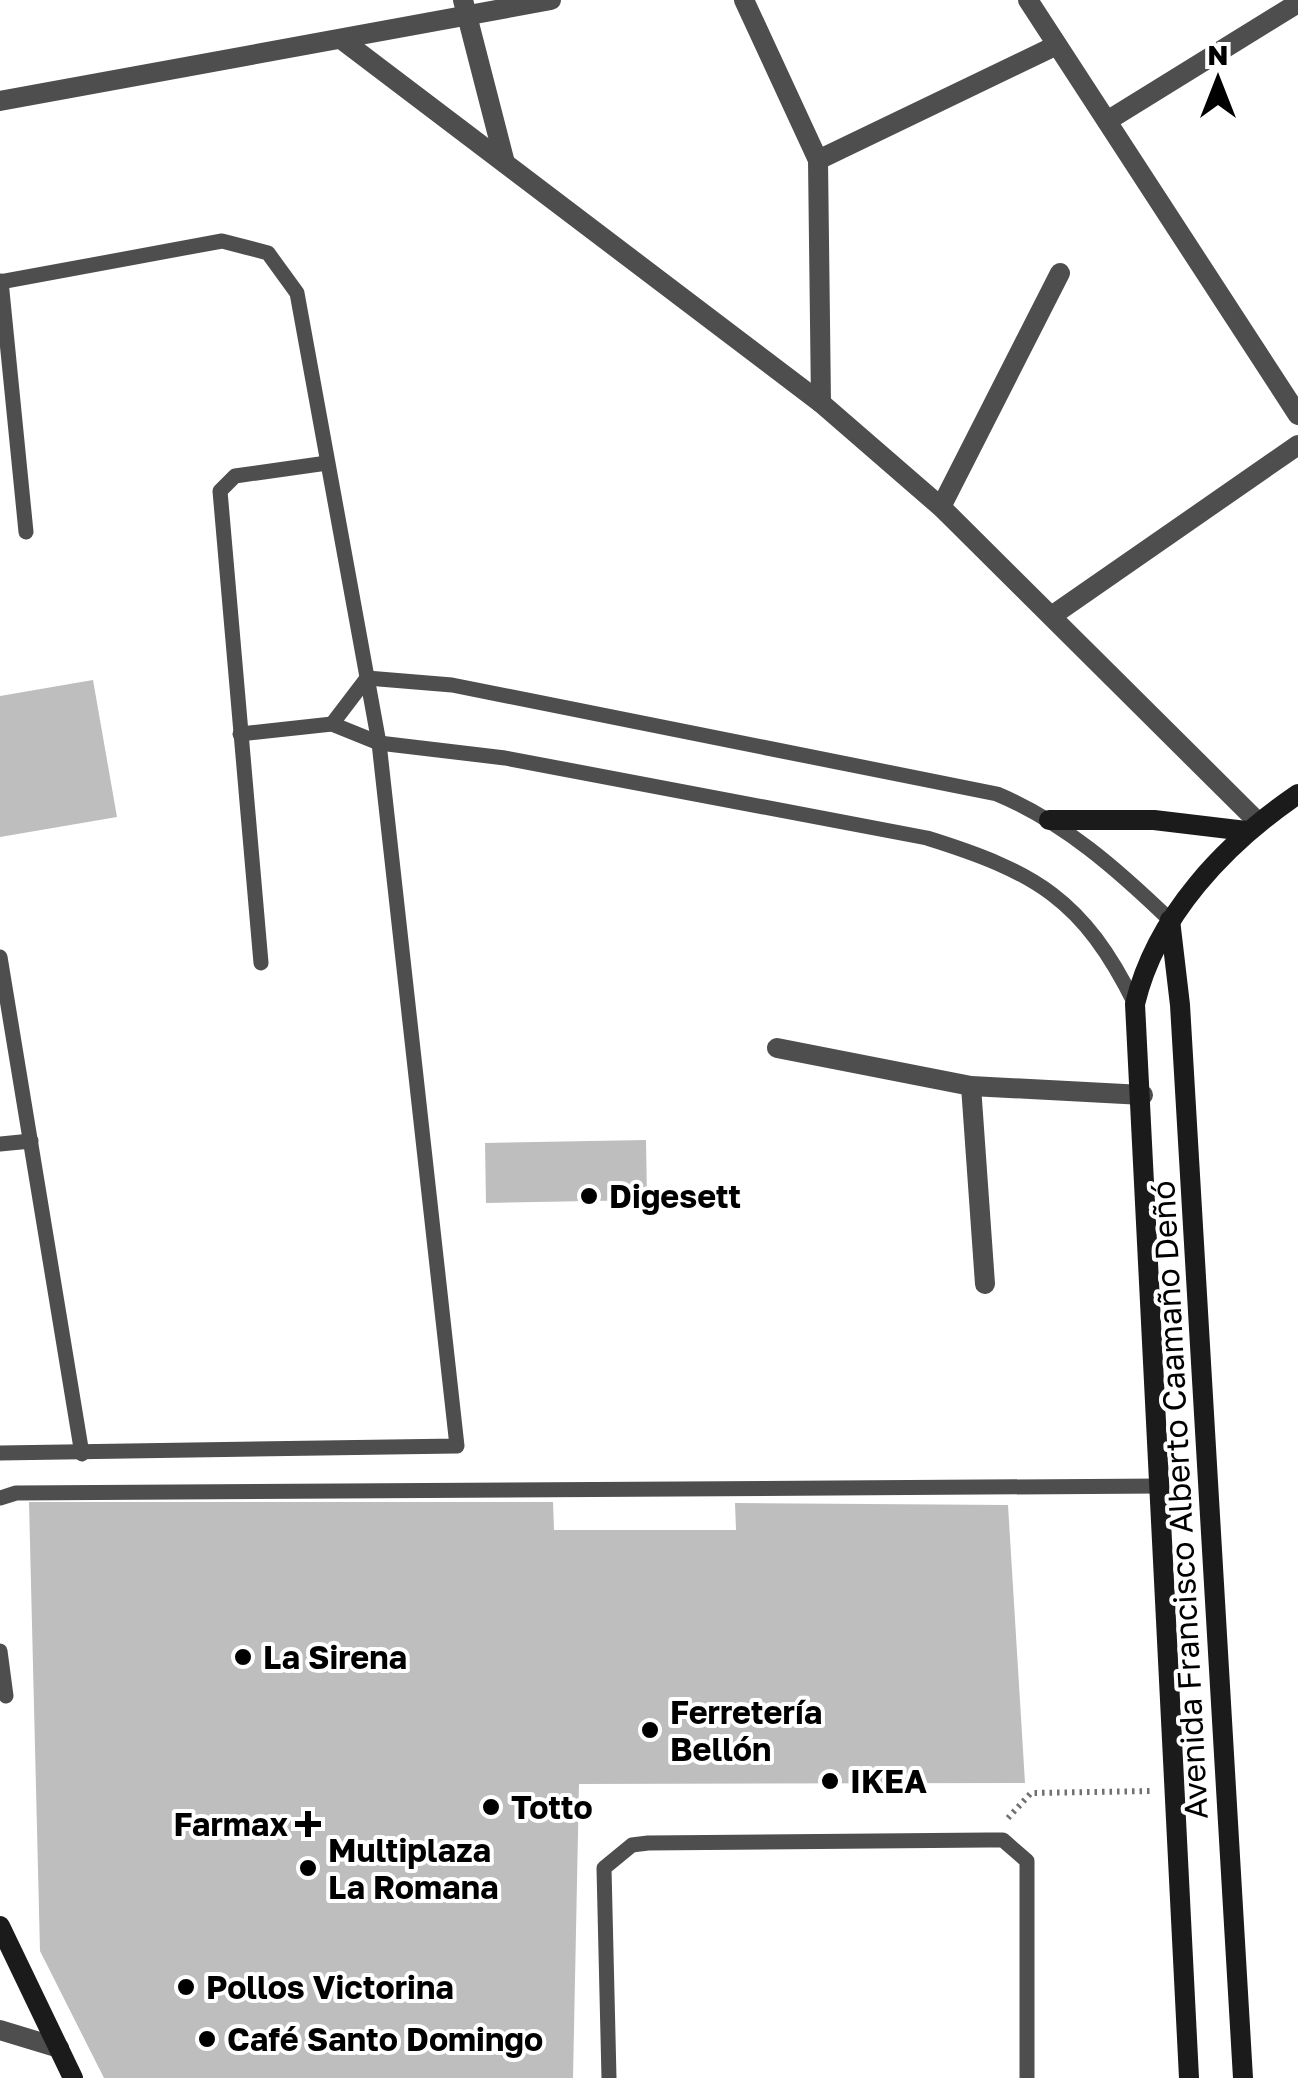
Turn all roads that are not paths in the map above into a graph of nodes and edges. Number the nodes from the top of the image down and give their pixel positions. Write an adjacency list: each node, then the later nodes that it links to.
1 (551, 0): 5 (street)
2 (744, 0): 10 (street)
3 (1028, 0): 7 (street)
4 (1298, 3): 9 (street)
5 (465, 7): 6 (street); 11 (street)
6 (341, 39): 8 (street); 11 (street)
7 (1057, 44): 9 (street); 10 (street)
8 (0, 101)
9 (1107, 121): 15 (street)
10 (818, 160): 14 (street)
11 (505, 163): 14 (street)
12 (1060, 272): 18 (street)
13 (1, 282): 17 (lane); 19 (lane)
14 (821, 402): 18 (street)
15 (1298, 415)
16 (1298, 444): 20 (street)
17 (327, 464): 21 (lane); 23 (lane)
18 (940, 507): 20 (street)
19 (26, 532)
20 (1052, 615): 27 (street)
21 (368, 678): 22 (lane); 24 (lane); 26 (lane)
22 (332, 724): 23 (lane); 24 (lane, Avenida Francisco Alberto Caamaño Deñó)
23 (240, 734): 30 (lane)
24 (379, 743): 31 (lane, Avenida Francisco Alberto Caamaño Deñó); 39 (lane)
25 (1298, 794): 27 (street)
26 (1049, 820): 27 (street); 28 (lane)
27 (1252, 826): 28 (street)
28 (1170, 920): 31 (street, Avenida Francisco Alberto Caamaño Deñó); 51 (street, Avenida Francisco Alberto Caamaño Deñó)
29 (0, 956): 35 (lane)
30 (261, 963)
31 (1136, 1004): 34 (street, Avenida Francisco Alberto Caamaño Deñó)
32 (777, 1048): 33 (street)
33 (971, 1086): 34 (street); 37 (street)
34 (1144, 1095): 40 (street, Avenida Francisco Alberto Caamaño Deñó)
35 (31, 1141): 36 (lane); 39 (lane)
36 (0, 1144)
37 (986, 1284)
38 (0, 1452): 39 (lane)
39 (82, 1454)
40 (1162, 1486): 41 (lane); 50 (street, Avenida Francisco Alberto Caamaño Deñó)
41 (0, 1498)
42 (0, 1651): 43 (lane)
43 (6, 1696)
44 (0, 1926): 46 (street)
45 (0, 2030): 46 (street)
46 (59, 2048): 47 (street)
47 (73, 2078)
48 (609, 2078): 49 (lane)
49 (1027, 2078)
50 (1189, 2078)
51 (1243, 2078)

